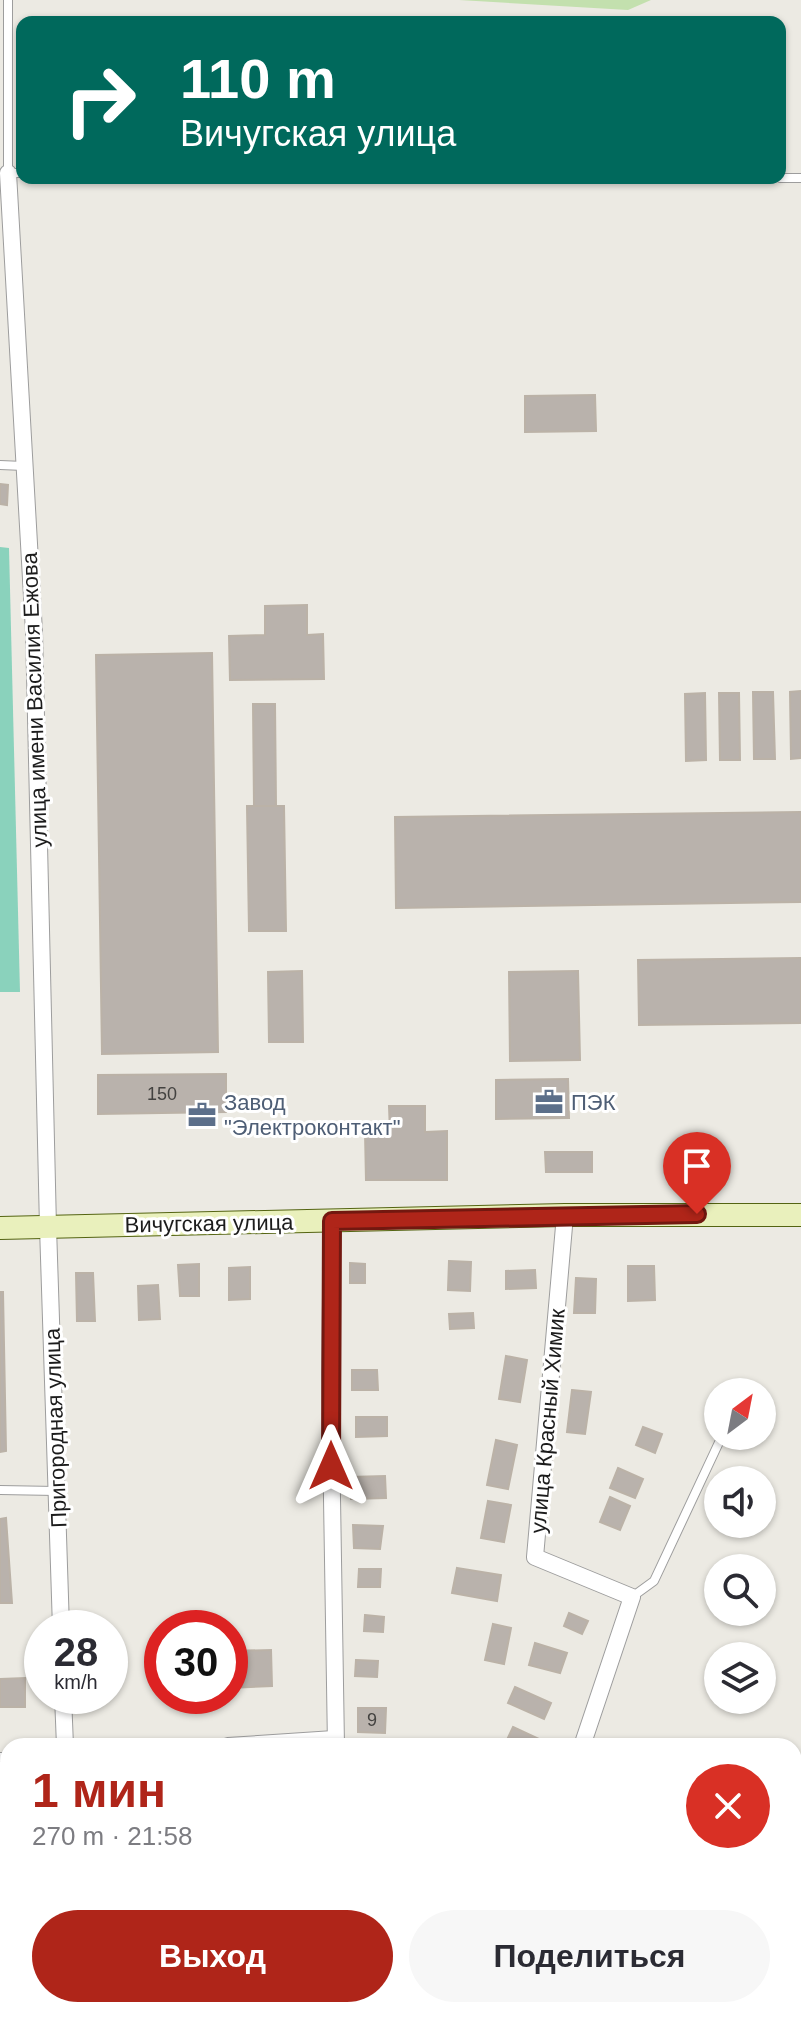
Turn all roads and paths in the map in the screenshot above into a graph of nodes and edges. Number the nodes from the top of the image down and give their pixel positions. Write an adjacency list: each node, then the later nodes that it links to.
1 (8, 0): 2 (lane)
2 (15, 173): 4 (street, улица имени Василия Ежова)
3 (0, 465): 4 (lane)
4 (25, 466): 8 (street, улица имени Василия Ежова)
5 (565, 1215): 6 (main road, Вичугская улица); 7 (main road, Вичугская улица); 13 (street, улица Красный Химик)
6 (801, 1215)
7 (332, 1221): 8 (main road, Вичугская улица); 17 (street)
8 (48, 1227): 9 (main road, Вичугская улица); 12 (street, Пригородная улица)
9 (0, 1228)
10 (715, 1450): 13 (lane)
11 (0, 1490): 12 (lane)
12 (57, 1491): 14 (street, Пригородная улица)
13 (632, 1597): 18 (street)
14 (60, 1610)
15 (64, 1714): 16 (street)
16 (65, 1738)
17 (335, 1738)
18 (585, 1738)

